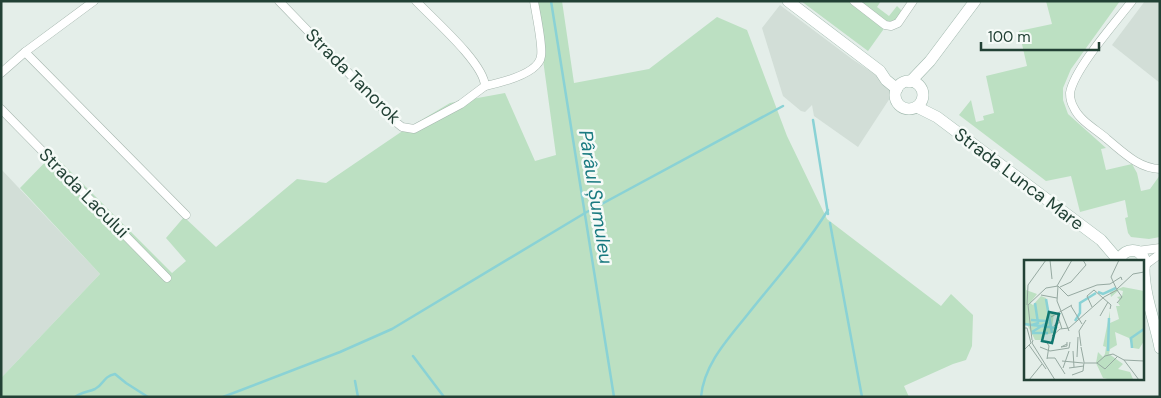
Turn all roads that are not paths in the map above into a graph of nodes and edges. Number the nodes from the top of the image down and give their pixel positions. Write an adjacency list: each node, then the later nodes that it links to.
1 (94, 1): 10 (street)
2 (279, 1): 14 (street, Strada Tanorok)
3 (416, 1): 14 (street)
4 (534, 1): 14 (street, Strada Tanorok)
5 (788, 1): 13 (main road)
6 (854, 1): 7 (street)
7 (913, 1)
8 (975, 1): 11 (main road)
9 (1132, 1): 17 (street)
10 (25, 52): 12 (street); 18 (street)
11 (930, 61): 13 (main road); 15 (main road)
12 (1, 74)
13 (903, 84): 15 (main road); 15 (main road)
14 (485, 86)
15 (920, 99): 19 (main road, Strada Lunca Mare)
16 (1, 110): 27 (street, Strada Lacului)
17 (1160, 169)
18 (186, 215)
19 (1101, 240): 21 (main road, Strada Lunca Mare); 23 (main road, Strada Lunca Mare)
20 (1160, 248): 21 (street, Strada Lunca Mare)
21 (1134, 251): 24 (main road); 25 (main road)
22 (1160, 254): 26 (street)
23 (1118, 260)
24 (1120, 260)
25 (1143, 260)
26 (1144, 268): 28 (main road)
27 (167, 278)
28 (1145, 296): 29 (main road)
29 (1160, 348)

